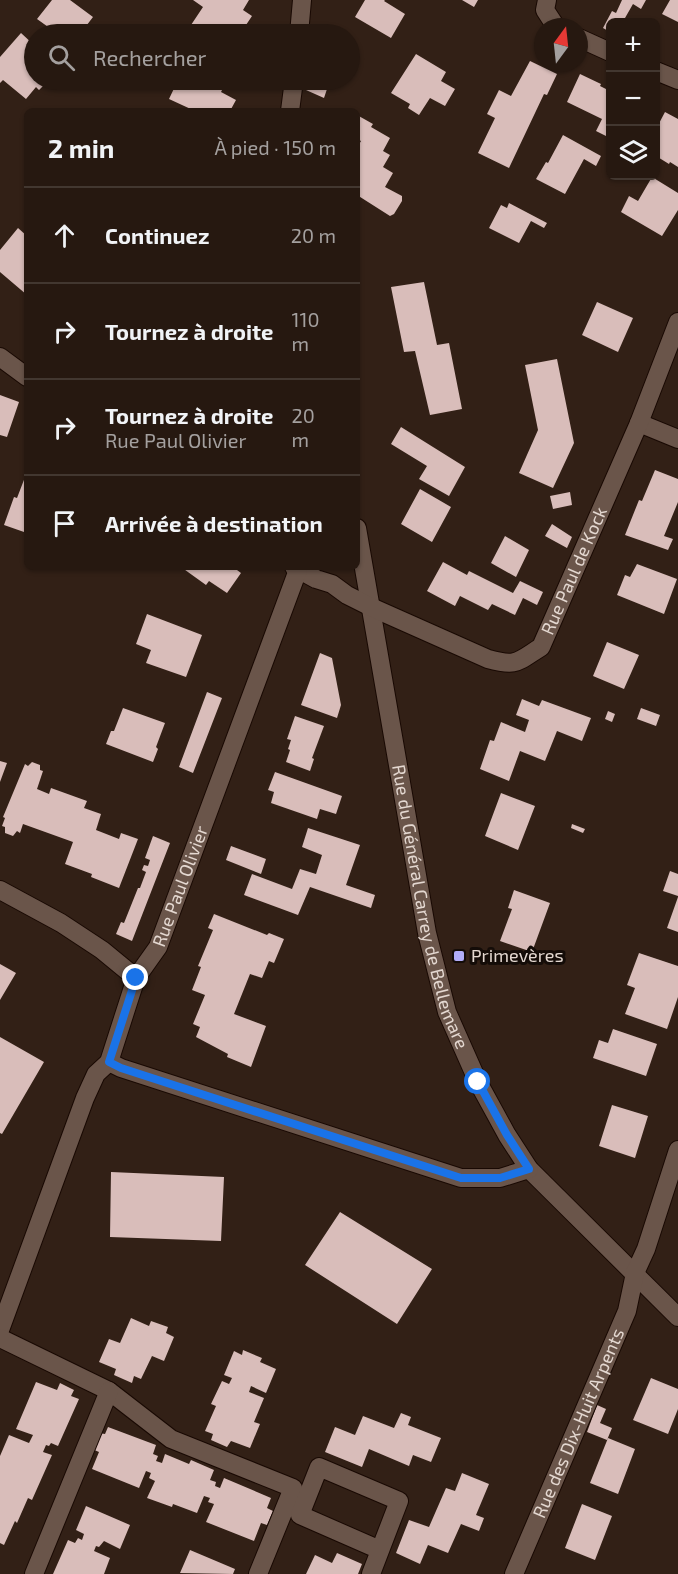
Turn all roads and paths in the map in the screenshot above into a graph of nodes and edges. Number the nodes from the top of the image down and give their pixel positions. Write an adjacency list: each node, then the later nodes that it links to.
1 (302, 0): 4 (street)
2 (547, 0): 3 (street)
3 (550, 18)
4 (299, 24)
5 (588, 42): 6 (street)
6 (606, 50)
7 (658, 72): 8 (street)
8 (678, 80)
9 (293, 90): 10 (street)
10 (290, 108)
11 (678, 322): 14 (street, Rue Paul de Kock)
12 (0, 357): 13 (street)
13 (24, 375)
14 (639, 423): 15 (street); 19 (street, Rue Paul de Kock)
15 (678, 439)
16 (360, 545): 19 (street, Rue du Général Carrey de Bellemare)
17 (295, 570): 21 (street, Rue Paul Olivier)
18 (300, 570): 19 (street)
19 (371, 607): 24 (street, Rue du Général Carrey de Bellemare)
20 (0, 890): 21 (street)
21 (136, 978): 22 (street, Rue Paul Olivier)
22 (109, 1062): 24 (street); 27 (street, Rue Paul Olivier)
23 (678, 1150): 25 (street, Rue des Dix-Huit Arpents)
24 (529, 1169): 25 (street, Rue du Général Carrey de Bellemare)
25 (635, 1273): 26 (street, Rue du Général Carrey de Bellemare); 34 (street, Rue des Dix-Huit Arpents)
26 (678, 1317)
27 (2, 1320)
28 (0, 1338): 29 (street)
29 (109, 1391): 31 (street); 32 (street)
30 (380, 1550): 30 (street); 33 (street)
31 (34, 1574)
32 (258, 1574)
33 (371, 1574)
34 (514, 1574)

